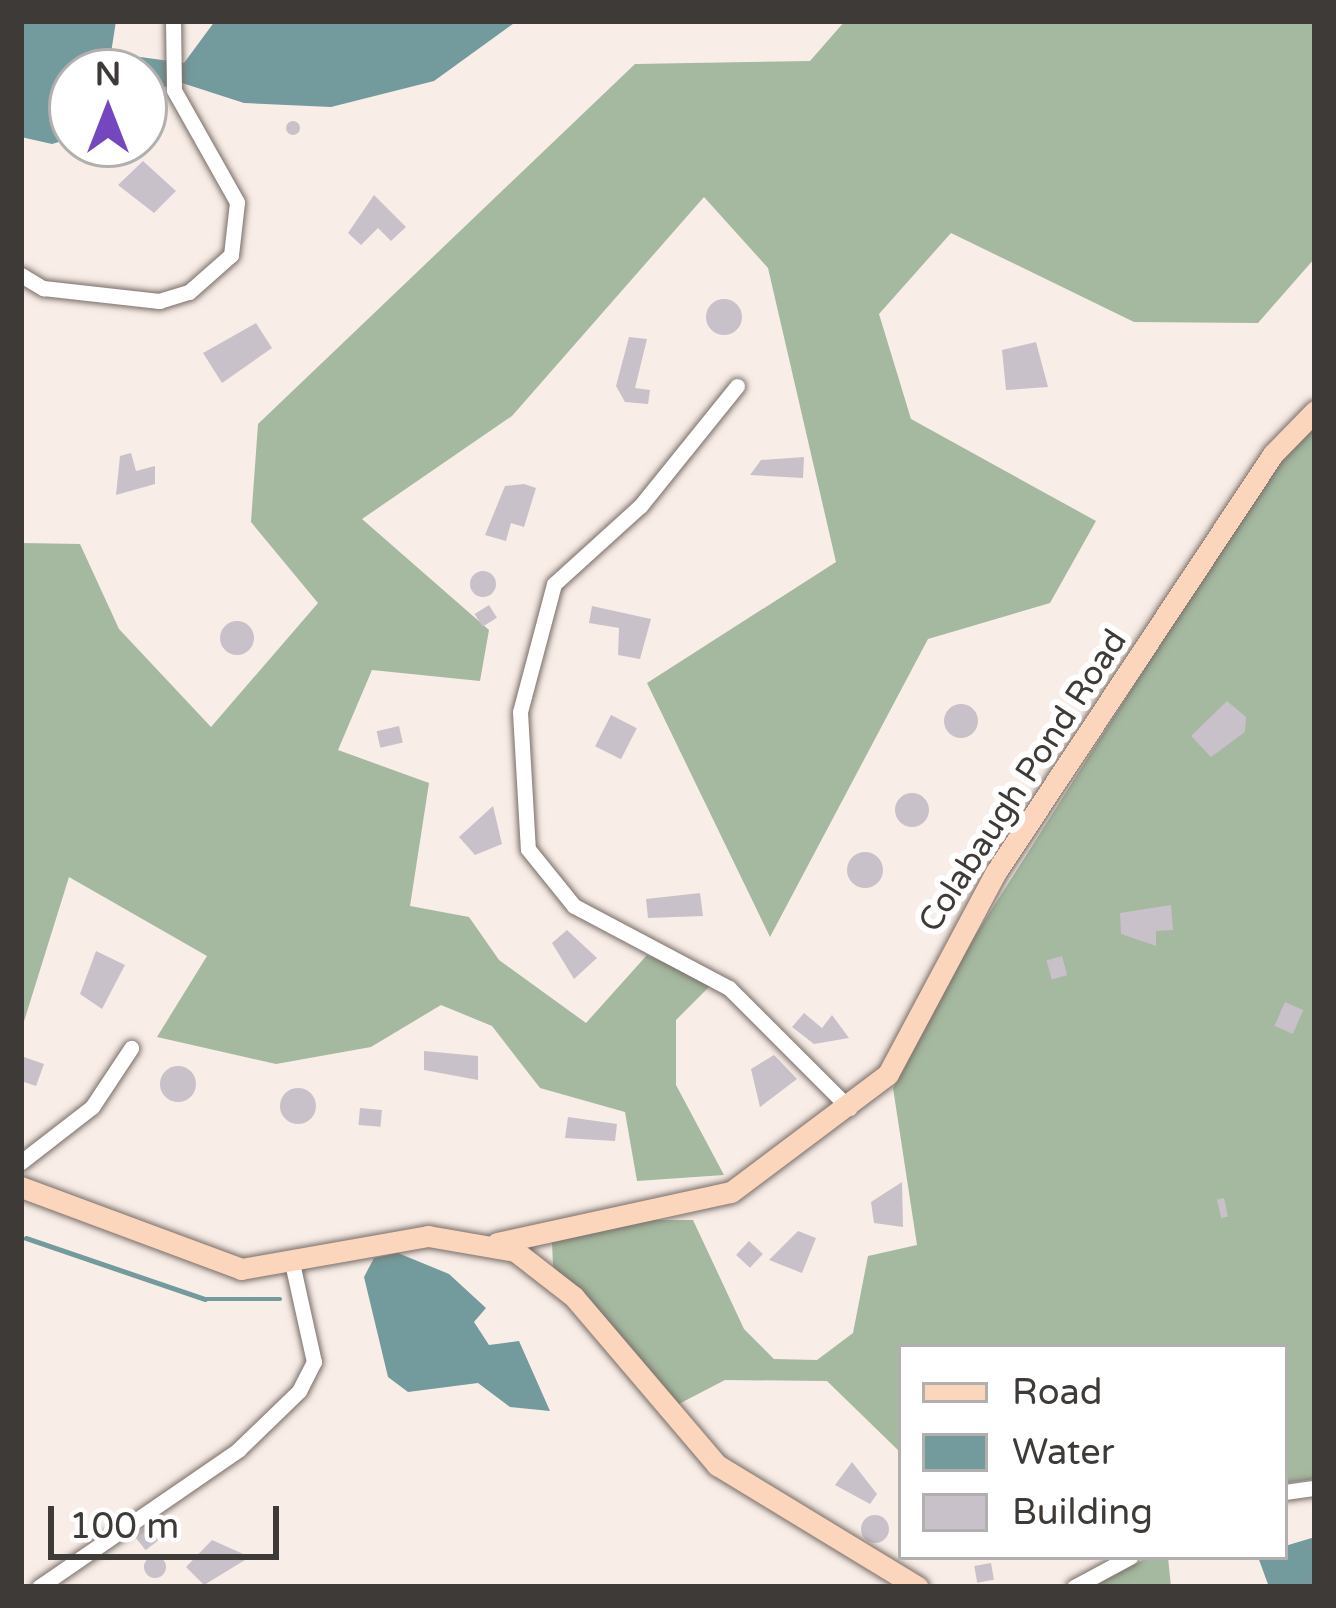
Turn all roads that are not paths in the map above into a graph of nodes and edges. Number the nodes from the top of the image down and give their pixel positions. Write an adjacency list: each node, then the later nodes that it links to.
1 (173, 21): 2 (street)
2 (21, 275)
3 (736, 386): 6 (street)
4 (1315, 411): 6 (street, Colabaugh Pond Road)
5 (130, 1048): 7 (street)
6 (849, 1108): 9 (street, Colabaugh Pond Road)
7 (21, 1162)
8 (21, 1187): 10 (street)
9 (497, 1243): 10 (street); 13 (street)
10 (293, 1267): 12 (street)
11 (1124, 1560): 14 (street)
12 (39, 1587)
13 (918, 1587)
14 (1074, 1587)

